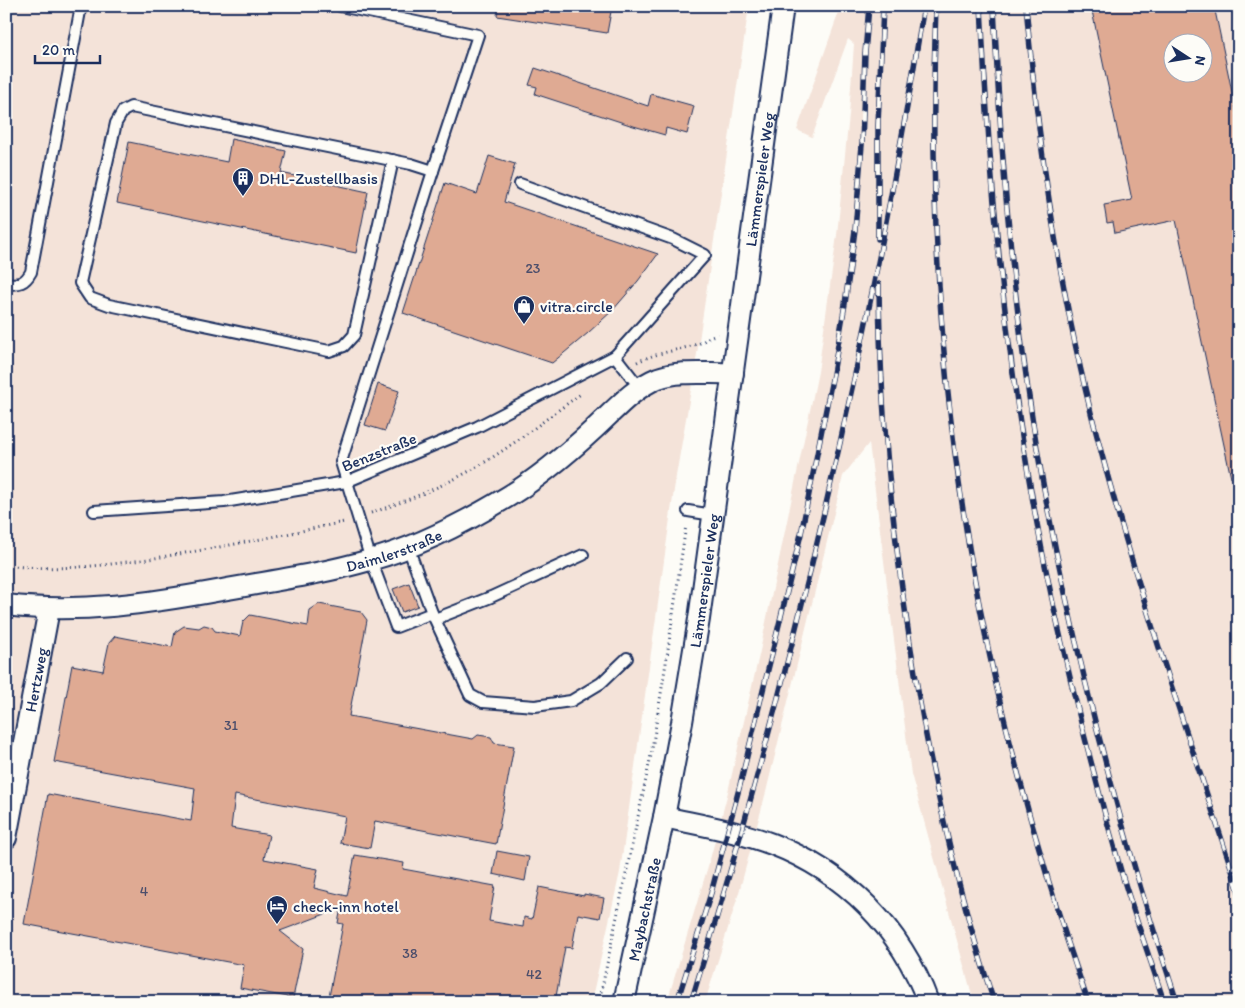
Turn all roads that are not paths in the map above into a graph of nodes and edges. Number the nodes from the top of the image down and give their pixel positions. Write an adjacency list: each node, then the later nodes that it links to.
1 (81, 6): 7 (lane)
2 (340, 6): 5 (lane)
3 (784, 6): 9 (street, Lämmerspieler Weg)
4 (393, 160): 4 (lane); 5 (lane)
5 (433, 171): 11 (lane)
6 (520, 184): 8 (lane)
7 (6, 283)
8 (615, 356): 10 (lane); 11 (lane, Benzstraße)
9 (732, 372): 10 (street, Daimlerstraße); 14 (street, Lämmerspieler Weg)
10 (640, 388): 15 (street, Daimlerstraße)
11 (346, 482): 12 (lane, Benzstraße); 17 (lane)
12 (94, 511)
13 (688, 511): 14 (lane)
14 (712, 515): 22 (street, Lämmerspieler Weg)
15 (408, 547): 17 (street, Daimlerstraße); 20 (lane)
16 (583, 555): 20 (lane)
17 (371, 560): 19 (street, Daimlerstraße); 20 (lane)
18 (6, 605): 19 (street, Daimlerstraße)
19 (48, 609): 23 (street, Hertzweg)
20 (434, 616): 21 (lane)
21 (626, 658)
22 (664, 818): 24 (street, Maybachstraße); 25 (street)
23 (6, 838)
24 (624, 1002)
25 (928, 1002)

